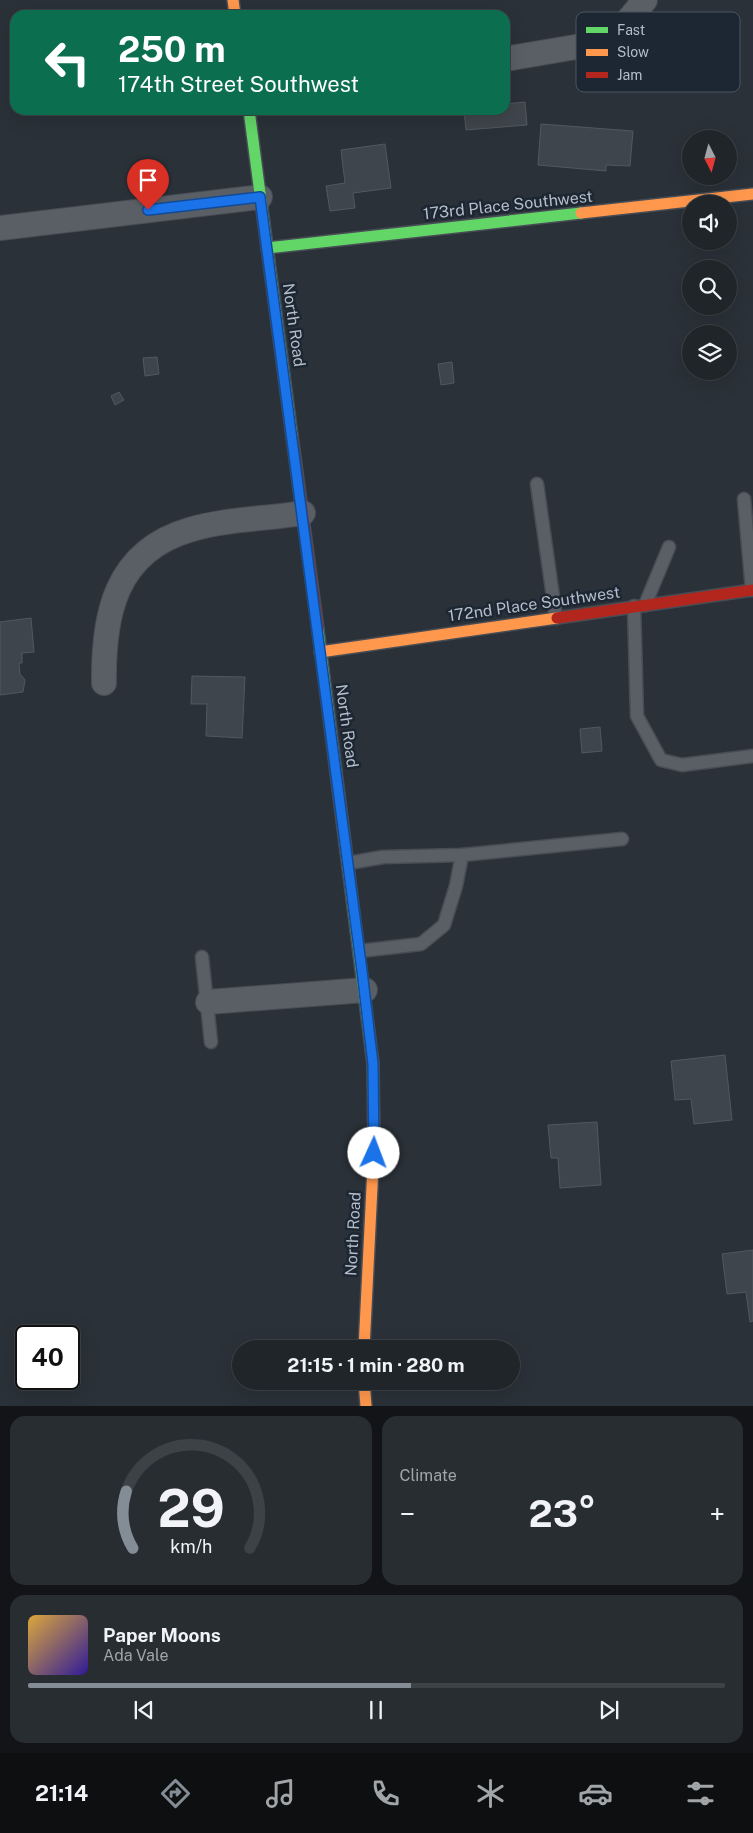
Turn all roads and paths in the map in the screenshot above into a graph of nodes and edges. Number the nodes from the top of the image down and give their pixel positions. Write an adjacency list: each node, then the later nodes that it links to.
1 (645, 0): 2 (street)
2 (635, 12)
3 (576, 47): 4 (street)
4 (510, 57)
5 (250, 115): 7 (street, North Road)
6 (753, 194): 9 (street, 173rd Place Southwest)
7 (260, 197): 8 (street); 9 (street, North Road)
8 (0, 228)
9 (267, 248): 12 (street, North Road)
10 (537, 484): 17 (lane)
11 (744, 499): 14 (lane)
12 (303, 513): 18 (street, North Road); 19 (street)
13 (669, 547): 16 (lane)
14 (752, 570): 15 (lane)
15 (753, 590): 16 (street, 172nd Place Southwest)
16 (640, 606): 17 (street, 172nd Place Southwest); 20 (lane)
17 (556, 618): 18 (street, 172nd Place Southwest)
18 (320, 652): 23 (street, North Road)
19 (104, 683)
20 (753, 756)
21 (622, 839): 22 (lane)
22 (462, 854): 23 (lane); 24 (lane)
23 (349, 863): 24 (street, North Road)
24 (360, 951): 26 (street, North Road)
25 (202, 957): 27 (lane)
26 (365, 990): 27 (street); 29 (street, North Road)
27 (208, 1002): 28 (lane)
28 (211, 1042)
29 (364, 1340)
30 (365, 1390): 31 (street)
31 (366, 1406)

